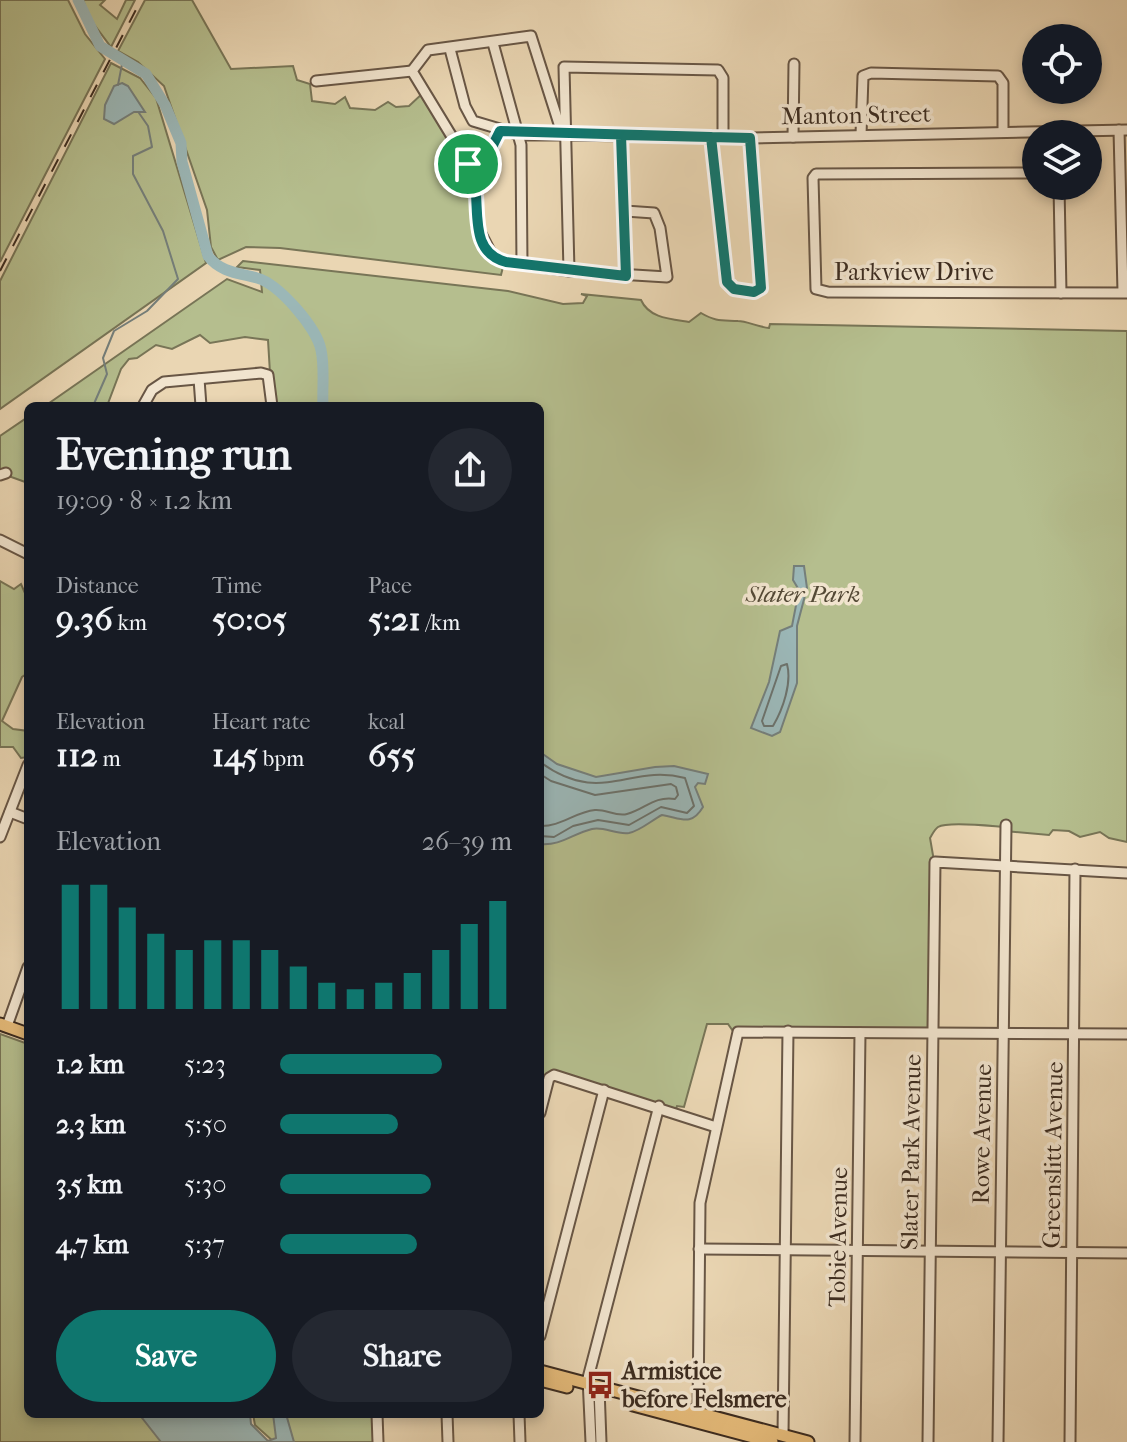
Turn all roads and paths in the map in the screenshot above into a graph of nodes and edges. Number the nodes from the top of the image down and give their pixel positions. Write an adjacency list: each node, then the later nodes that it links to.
1 (493, 43): 2 (street); 4 (street); 11 (street)
2 (450, 49): 6 (street); 9 (street, Manton Street)
3 (794, 64): 17 (street)
4 (543, 66): 5 (street); 12 (street)
5 (564, 67): 12 (street); 16 (street)
6 (412, 71): 7 (street); 19 (street)
7 (316, 81)
8 (1123, 130): 10 (street, Manton Street); 26 (street)
9 (500, 131): 11 (street, Manton Street); 19 (street)
10 (1003, 132): 14 (street, Manton Street); 14 (street)
11 (520, 135): 12 (street, Manton Street); 23 (street)
12 (566, 135): 13 (street, Manton Street); 24 (street)
13 (621, 135): 15 (street, Manton Street); 22 (street)
14 (861, 135): 17 (street, Manton Street)
15 (711, 137): 16 (street, Manton Street); 18 (street)
16 (723, 137): 18 (street, Manton Street)
17 (793, 137): 18 (street, Manton Street)
18 (750, 138)
19 (468, 164): 23 (street)
20 (1022, 173): 27 (street, Parkview Drive)
21 (1059, 200): 27 (street)
22 (625, 211): 25 (street); 25 (street)
23 (522, 264): 24 (street)
24 (569, 271): 25 (street)
25 (626, 276)
26 (1125, 292): 27 (street, Parkview Drive)
27 (1061, 293)
28 (199, 379): 29 (street); 30 (street); 31 (street)
29 (145, 402)
30 (201, 402)
31 (271, 402)
32 (0, 540): 33 (street)
33 (24, 552)
34 (24, 775): 35 (street)
35 (10, 812): 36 (street); 38 (street)
36 (24, 817)
37 (1006, 825): 39 (street, Rowe Avenue)
38 (0, 837)
39 (1005, 865): 40 (street); 47 (street, Slater Park Avenue); 49 (street, Rowe Avenue)
40 (1075, 869): 41 (street); 48 (street, Greenslitt Avenue)
41 (1127, 873)
42 (24, 977): 43 (street)
43 (4, 1025): 45 (main road)
44 (788, 1031): 46 (street); 54 (street); 56 (street)
45 (24, 1032)
46 (860, 1033): 47 (street); 57 (street, Tobie Avenue)
47 (932, 1033): 49 (street); 58 (street, Slater Park Avenue)
48 (1074, 1033): 49 (street); 50 (street); 60 (street, Greenslitt Avenue)
49 (1003, 1034): 59 (street, Rowe Avenue)
50 (1127, 1034)
51 (604, 1090): 52 (street); 53 (street); 62 (street)
52 (544, 1099)
53 (659, 1106): 54 (street); 65 (street)
54 (716, 1127): 55 (street)
55 (699, 1249): 56 (street); 66 (street)
56 (786, 1250): 57 (street); 71 (street)
57 (857, 1251): 58 (street); 78 (street, Tobie Avenue)
58 (930, 1251): 59 (street); 79 (street, Slater Park Avenue)
59 (1001, 1253): 60 (street); 80 (street, Rowe Avenue)
60 (1072, 1253): 61 (street); 81 (street, Greenslitt Avenue)
61 (1127, 1253)
62 (544, 1321)
63 (544, 1372): 65 (main road)
64 (544, 1381): 65 (main road)
65 (594, 1390): 66 (main road); 70 (main road); 75 (street); 76 (street)
66 (698, 1413): 70 (main road)
67 (377, 1418): 72 (street)
68 (447, 1418): 73 (street)
69 (519, 1418): 74 (street)
70 (736, 1432): 71 (main road)
71 (778, 1439): 77 (main road)
72 (378, 1442)
73 (448, 1442)
74 (520, 1442)
75 (591, 1442)
76 (601, 1442)
77 (808, 1442)
78 (855, 1442)
79 (928, 1442)
80 (998, 1442)
81 (1070, 1442)

